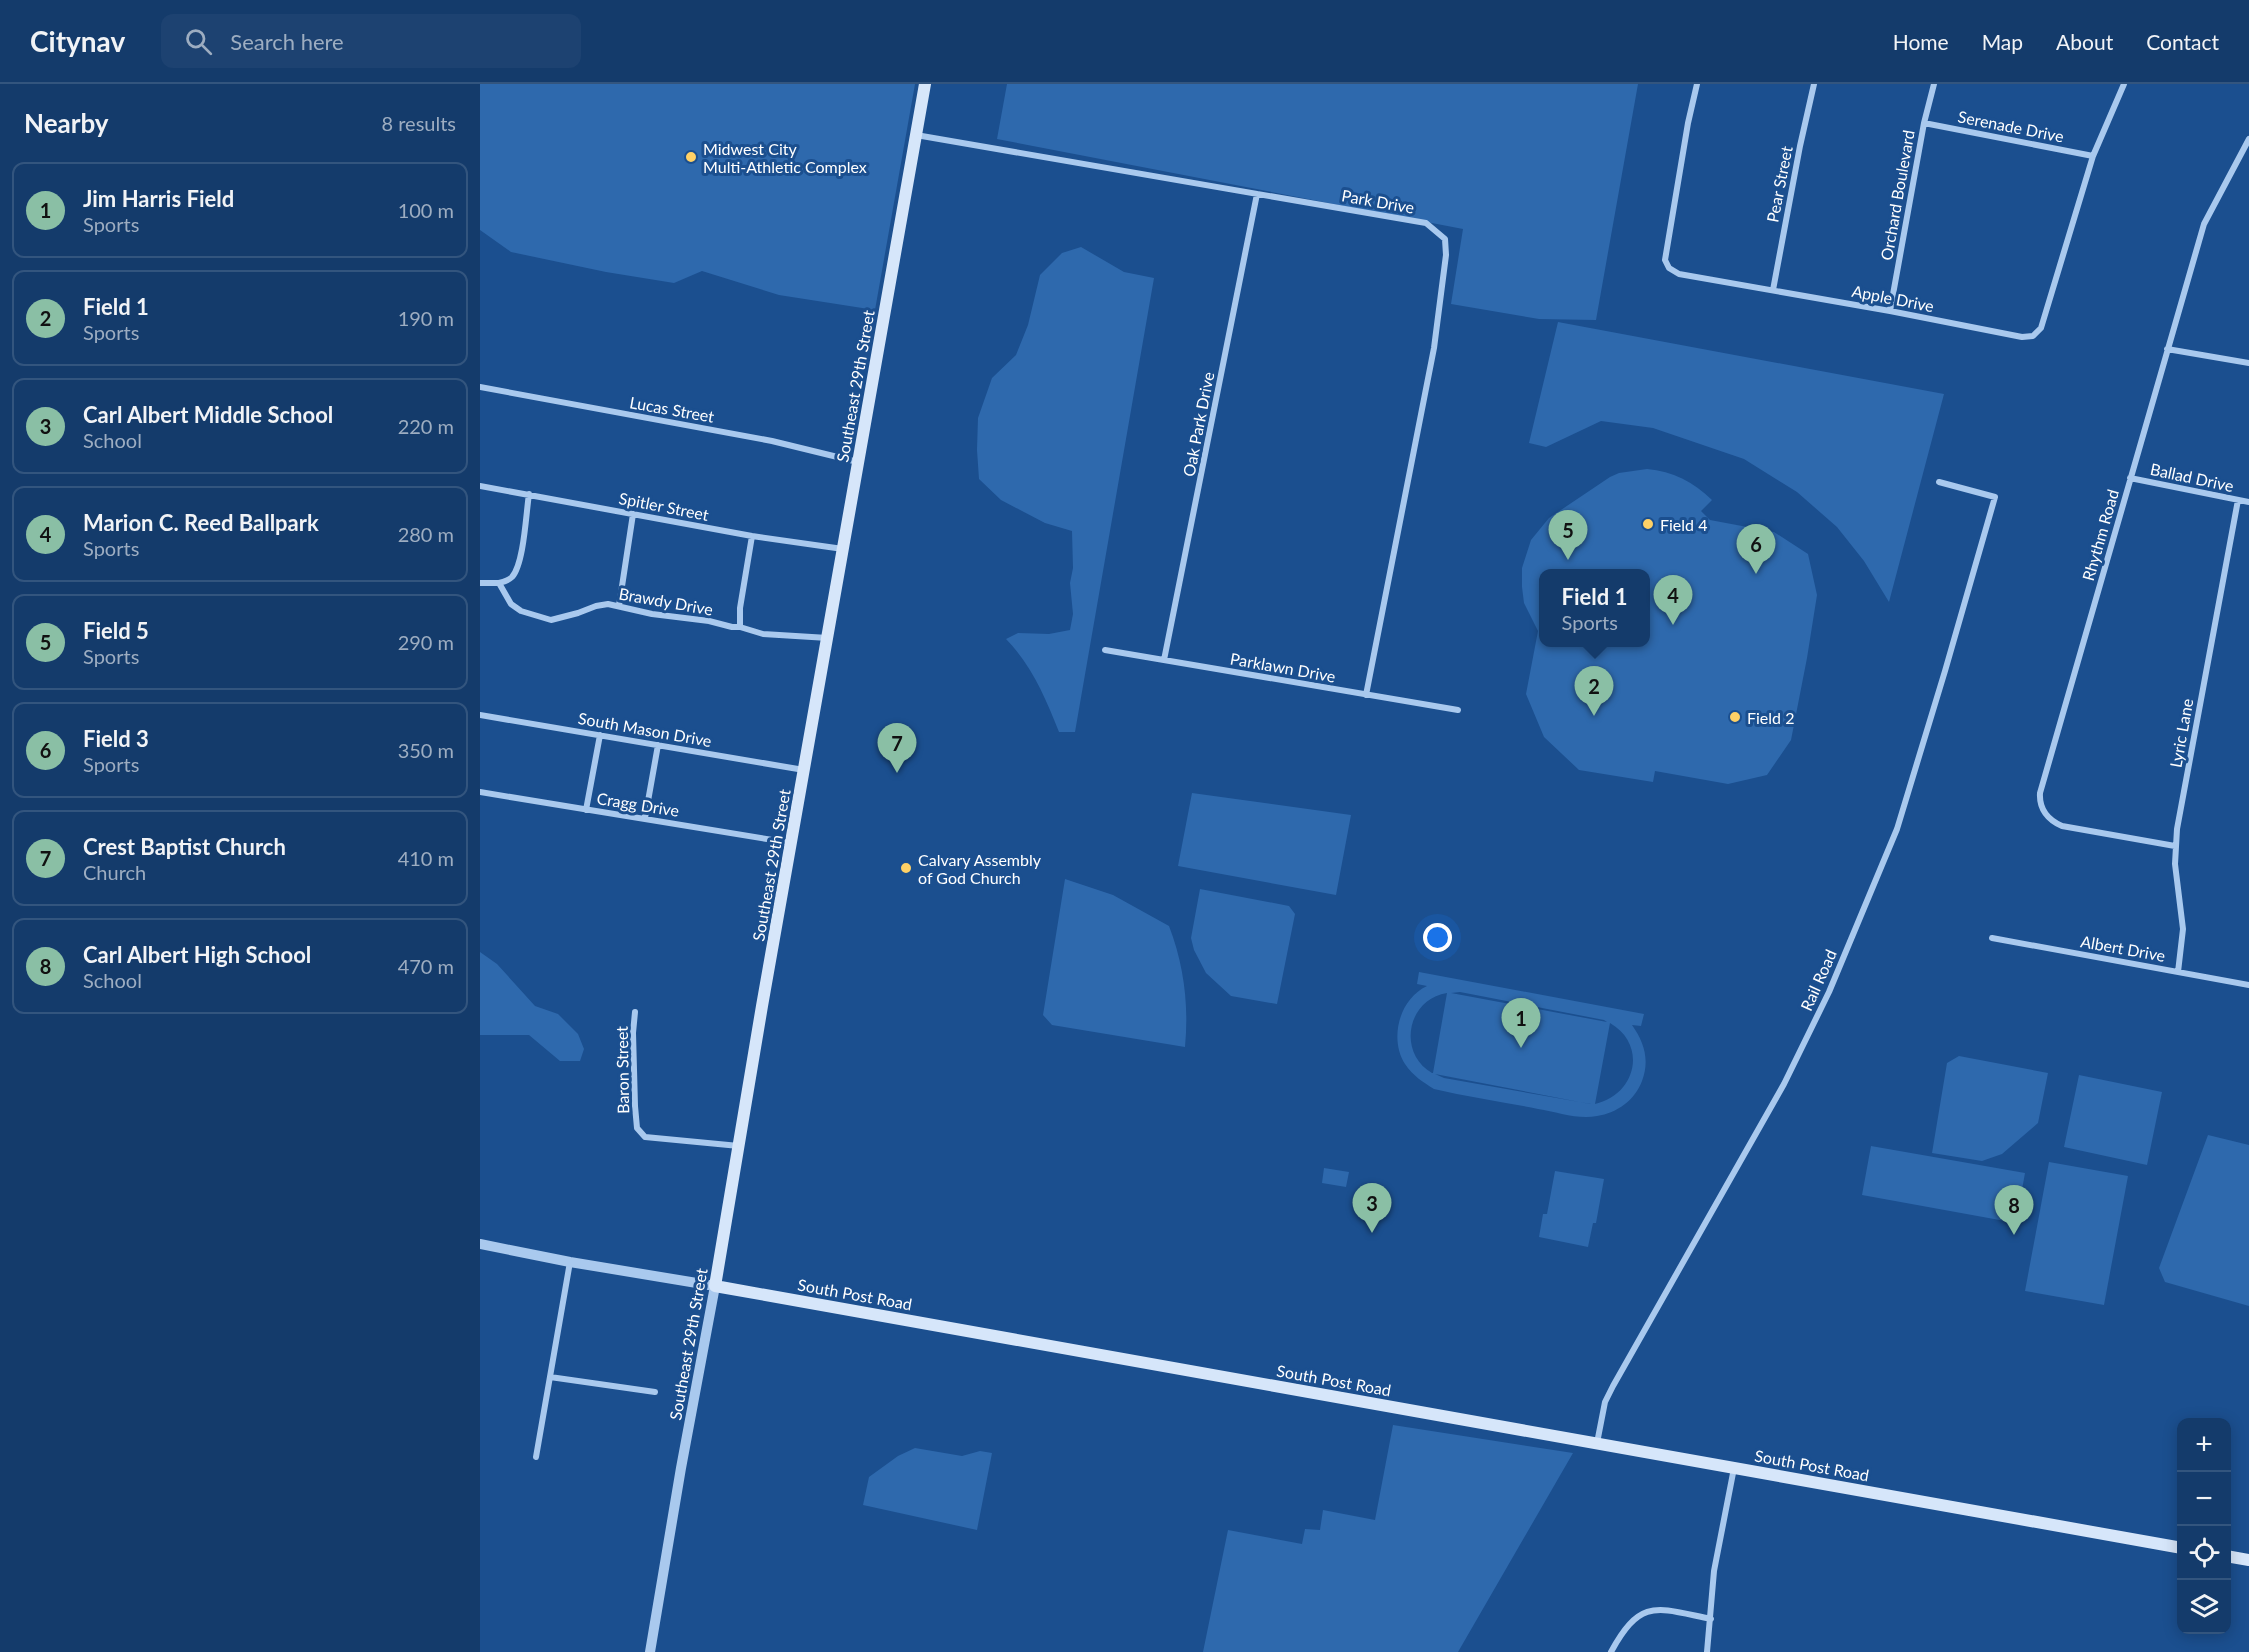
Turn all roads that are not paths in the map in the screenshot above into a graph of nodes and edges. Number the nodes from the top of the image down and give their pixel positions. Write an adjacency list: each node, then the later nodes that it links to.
1 (925, 84): 7 (main road, Southeast 29th Street)
2 (1696, 84): 11 (street, Apple Drive)
3 (1814, 84): 11 (street, Pear Street)
4 (1934, 84): 6 (street, Orchard Boulevard)
5 (2124, 84): 9 (street, Apple Drive)
6 (1924, 123): 9 (street, Serenade Drive); 12 (street, Orchard Boulevard)
7 (915, 135): 10 (street, Park Drive); 16 (main road, Southeast 29th Street)
8 (2249, 139): 13 (street, Rhythm Road)
9 (2093, 156): 12 (street, Apple Drive)
10 (1257, 194): 32 (street, Oak Park Drive); 33 (street, Park Drive)
11 (1773, 290): 12 (street, Apple Drive)
12 (1890, 311)
13 (2167, 349): 14 (street); 17 (street, Rhythm Road)
14 (2249, 363)
15 (480, 387): 16 (street, Lucas Street)
16 (858, 462): 25 (main road, Southeast 29th Street)
17 (2130, 478): 21 (street, Ballad Drive); 43 (street, Rhythm Road)
18 (1939, 482): 54 (street, Rail Road)
19 (480, 486): 20 (street, Spitler Street)
20 (529, 494): 23 (street, Spitler Street); 27 (street)
21 (2238, 500): 22 (street, Ballad Drive); 43 (street, Lyric Lane)
22 (2249, 502)
23 (633, 514): 24 (street, Spitler Street); 28 (street)
24 (752, 537): 25 (street, Spitler Street); 29 (street)
25 (844, 549): 30 (main road, Southeast 29th Street)
26 (480, 583): 27 (street)
27 (499, 584): 28 (street, Brawdy Drive)
28 (619, 606): 29 (street, Brawdy Drive)
29 (740, 627): 30 (street, Brawdy Drive)
30 (828, 638): 38 (main road, Southeast 29th Street)
31 (1105, 650): 32 (street, Parklawn Drive)
32 (1164, 660): 33 (street, Parklawn Drive)
33 (1366, 695): 34 (street, Parklawn Drive)
34 (1458, 710)
35 (480, 715): 36 (street, South Mason Drive)
36 (600, 735): 37 (street, South Mason Drive); 40 (street)
37 (658, 745): 38 (street, South Mason Drive); 41 (street)
38 (804, 770): 42 (main road, Southeast 29th Street)
39 (480, 792): 40 (street, Cragg Drive)
40 (586, 810): 41 (street, Cragg Drive)
41 (645, 819): 42 (street, Cragg Drive)
42 (791, 843): 48 (main road, Southeast 29th Street)
43 (2175, 846): 45 (street, Lyric Lane)
44 (1992, 938): 45 (street, Albert Drive)
45 (2178, 972): 46 (street, Albert Drive)
46 (2249, 985)
47 (635, 1012): 48 (street, Baron Street)
48 (739, 1146): 51 (main road, Southeast 29th Street)
49 (480, 1244): 50 (street, South Post Road)
50 (570, 1262): 51 (street, South Post Road); 52 (street)
51 (715, 1286): 54 (main road, South Post Road); 61 (street, Southeast 29th Street)
52 (550, 1377): 53 (street); 55 (street)
53 (655, 1392)
54 (1597, 1444): 56 (main road, South Post Road)
55 (536, 1457)
56 (1734, 1468): 57 (main road, South Post Road); 60 (street)
57 (2177, 1547)
58 (2231, 1557): 59 (main road)
59 (2249, 1560)
60 (1712, 1619): 62 (street); 63 (street)
61 (650, 1652)
62 (1611, 1652)
63 (1707, 1652)

